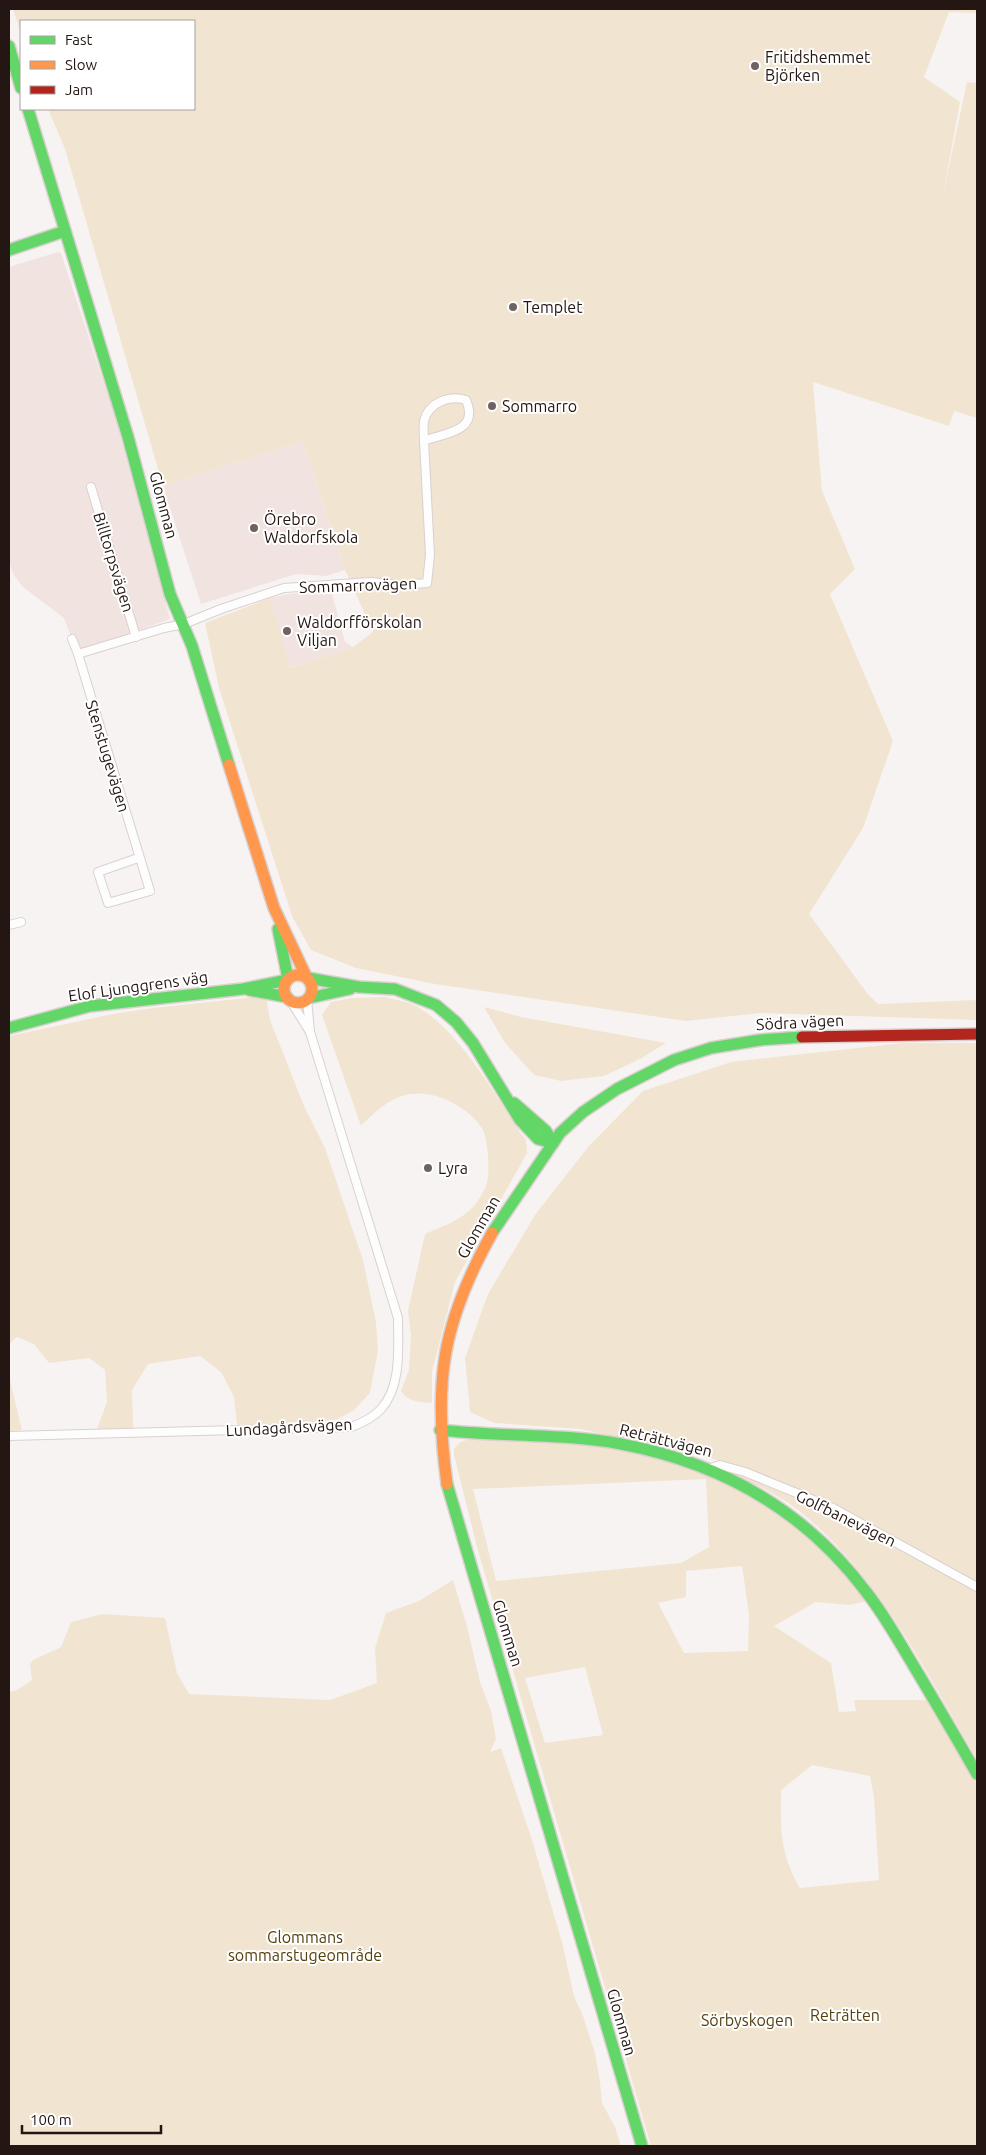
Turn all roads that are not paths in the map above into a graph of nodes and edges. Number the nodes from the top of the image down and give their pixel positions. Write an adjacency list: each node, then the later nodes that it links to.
1 (9, 46): 2 (street)
2 (20, 84)
3 (28, 110): 4 (street, Glomman)
4 (65, 231): 5 (street); 8 (street, Glomman)
5 (9, 250)
6 (424, 441): 6 (street, Sommarrovägen); 8 (street, Sommarrovägen)
7 (91, 487): 9 (street, Billtorpsvägen)
8 (184, 624): 9 (street); 13 (street, Glomman)
9 (136, 637): 11 (street)
10 (72, 639): 11 (street, Stenstugevägen)
11 (78, 654): 12 (street, Stenstugevägen)
12 (138, 858): 12 (street, Stenstugevägen)
13 (274, 908): 16 (street, Glomman); 17 (street, Glomman)
14 (21, 922): 15 (street)
15 (9, 924)
16 (307, 977): 17 (street); 18 (street); 21 (street)
17 (287, 980): 19 (street, Elof Ljunggrens väg); 20 (street)
18 (359, 987): 21 (street); 25 (street)
19 (243, 989): 20 (street, Elof Ljunggrens väg); 22 (street, Elof Ljunggrens väg)
20 (288, 998): 21 (street); 23 (street, Lundagårdsvägen)
21 (308, 998): 23 (street, Lundagårdsvägen)
22 (9, 1028)
23 (310, 1032): 27 (street, Lundagårdsvägen)
24 (977, 1034): 25 (street, Södra vägen)
25 (553, 1144): 26 (street, Glomman)
26 (440, 1430): 28 (street, Reträttvägen); 31 (street, Glomman)
27 (9, 1436)
28 (710, 1468): 29 (street, Golfbanevägen); 30 (street, Reträttvägen)
29 (977, 1587)
30 (977, 1774)
31 (642, 2146)

